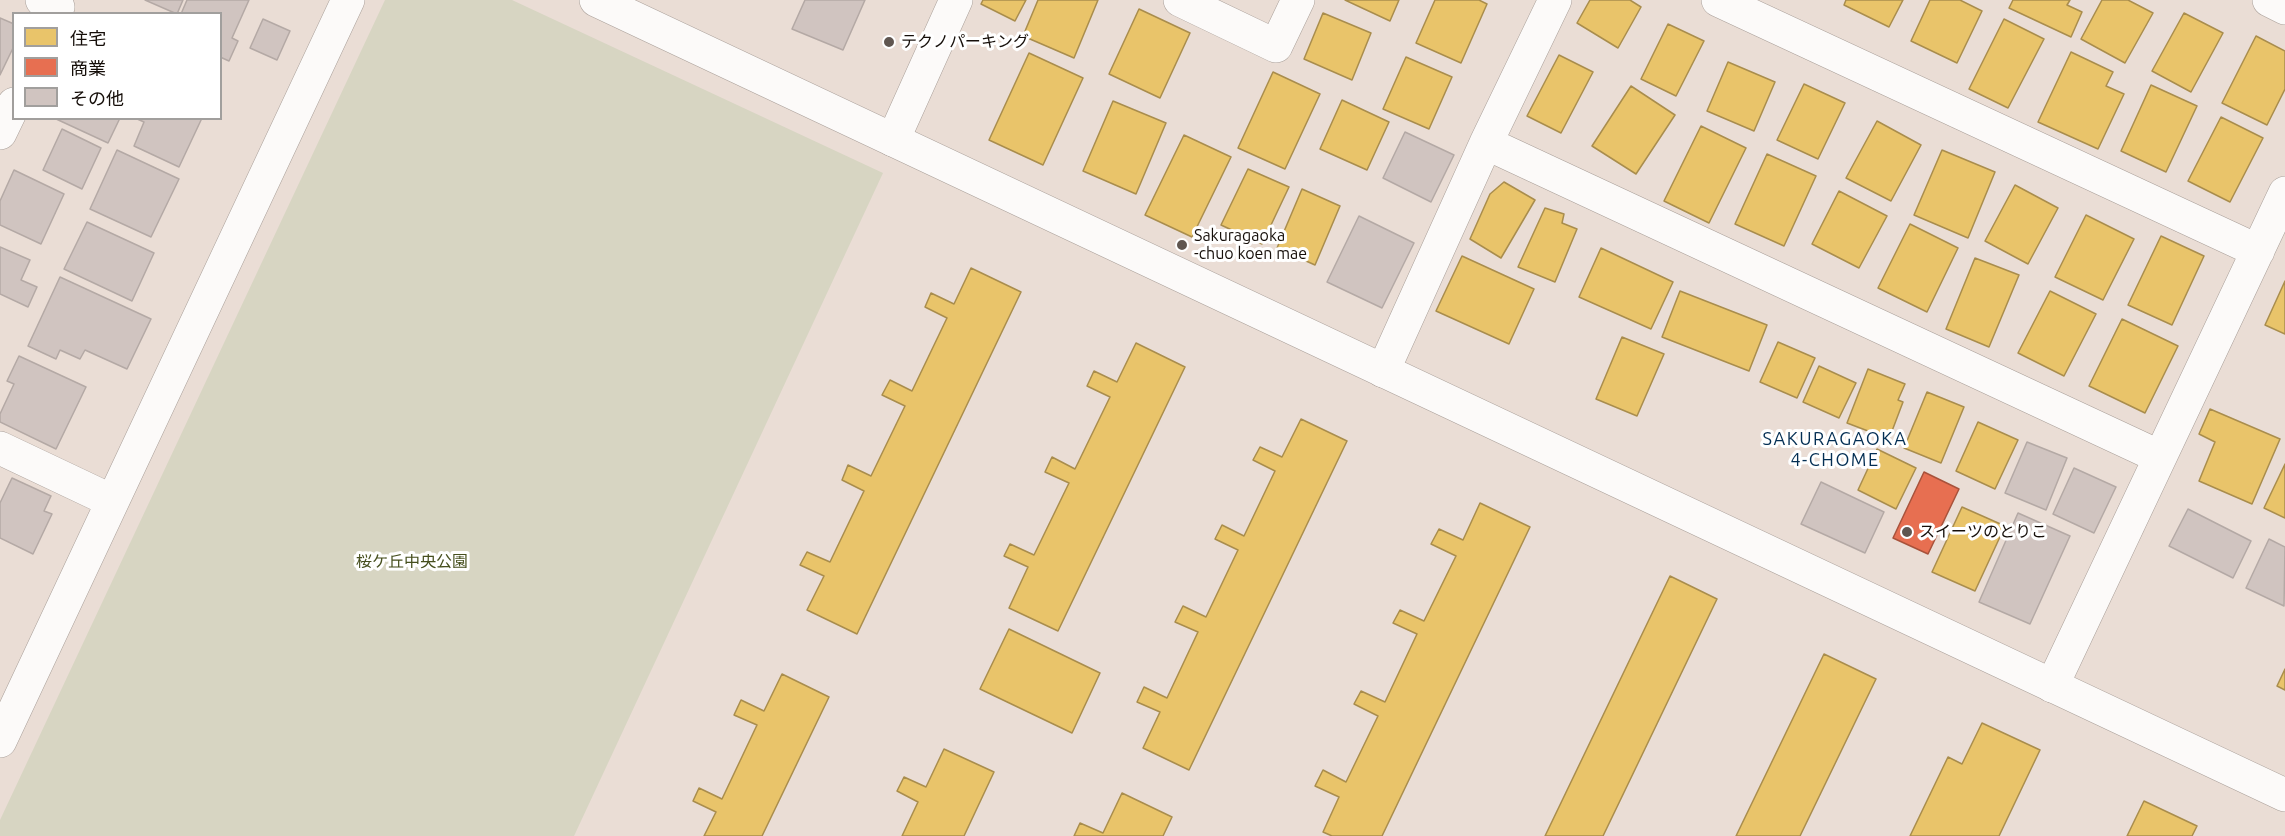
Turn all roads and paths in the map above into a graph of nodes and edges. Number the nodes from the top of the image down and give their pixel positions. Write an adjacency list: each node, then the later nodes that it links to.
1 (42, 0): 11 (street)
2 (348, 0): 21 (street)
3 (596, 0): 14 (street)
4 (956, 0): 14 (street)
5 (1180, 0): 6 (street)
6 (1298, 0)
7 (1555, 0): 15 (street)
8 (1718, 0): 17 (street)
9 (2269, 0): 10 (street)
10 (2285, 8)
11 (56, 12)
12 (12, 108): 13 (street)
13 (0, 133)
14 (893, 140): 18 (street)
15 (1486, 143): 18 (street); 20 (street)
16 (2285, 193): 17 (street)
17 (2258, 251): 20 (street)
18 (1383, 371): 22 (street)
19 (0, 448): 21 (street)
20 (2160, 457): 22 (street)
21 (112, 501): 23 (street)
22 (2052, 686): 24 (street)
23 (0, 741)
24 (2285, 795)

